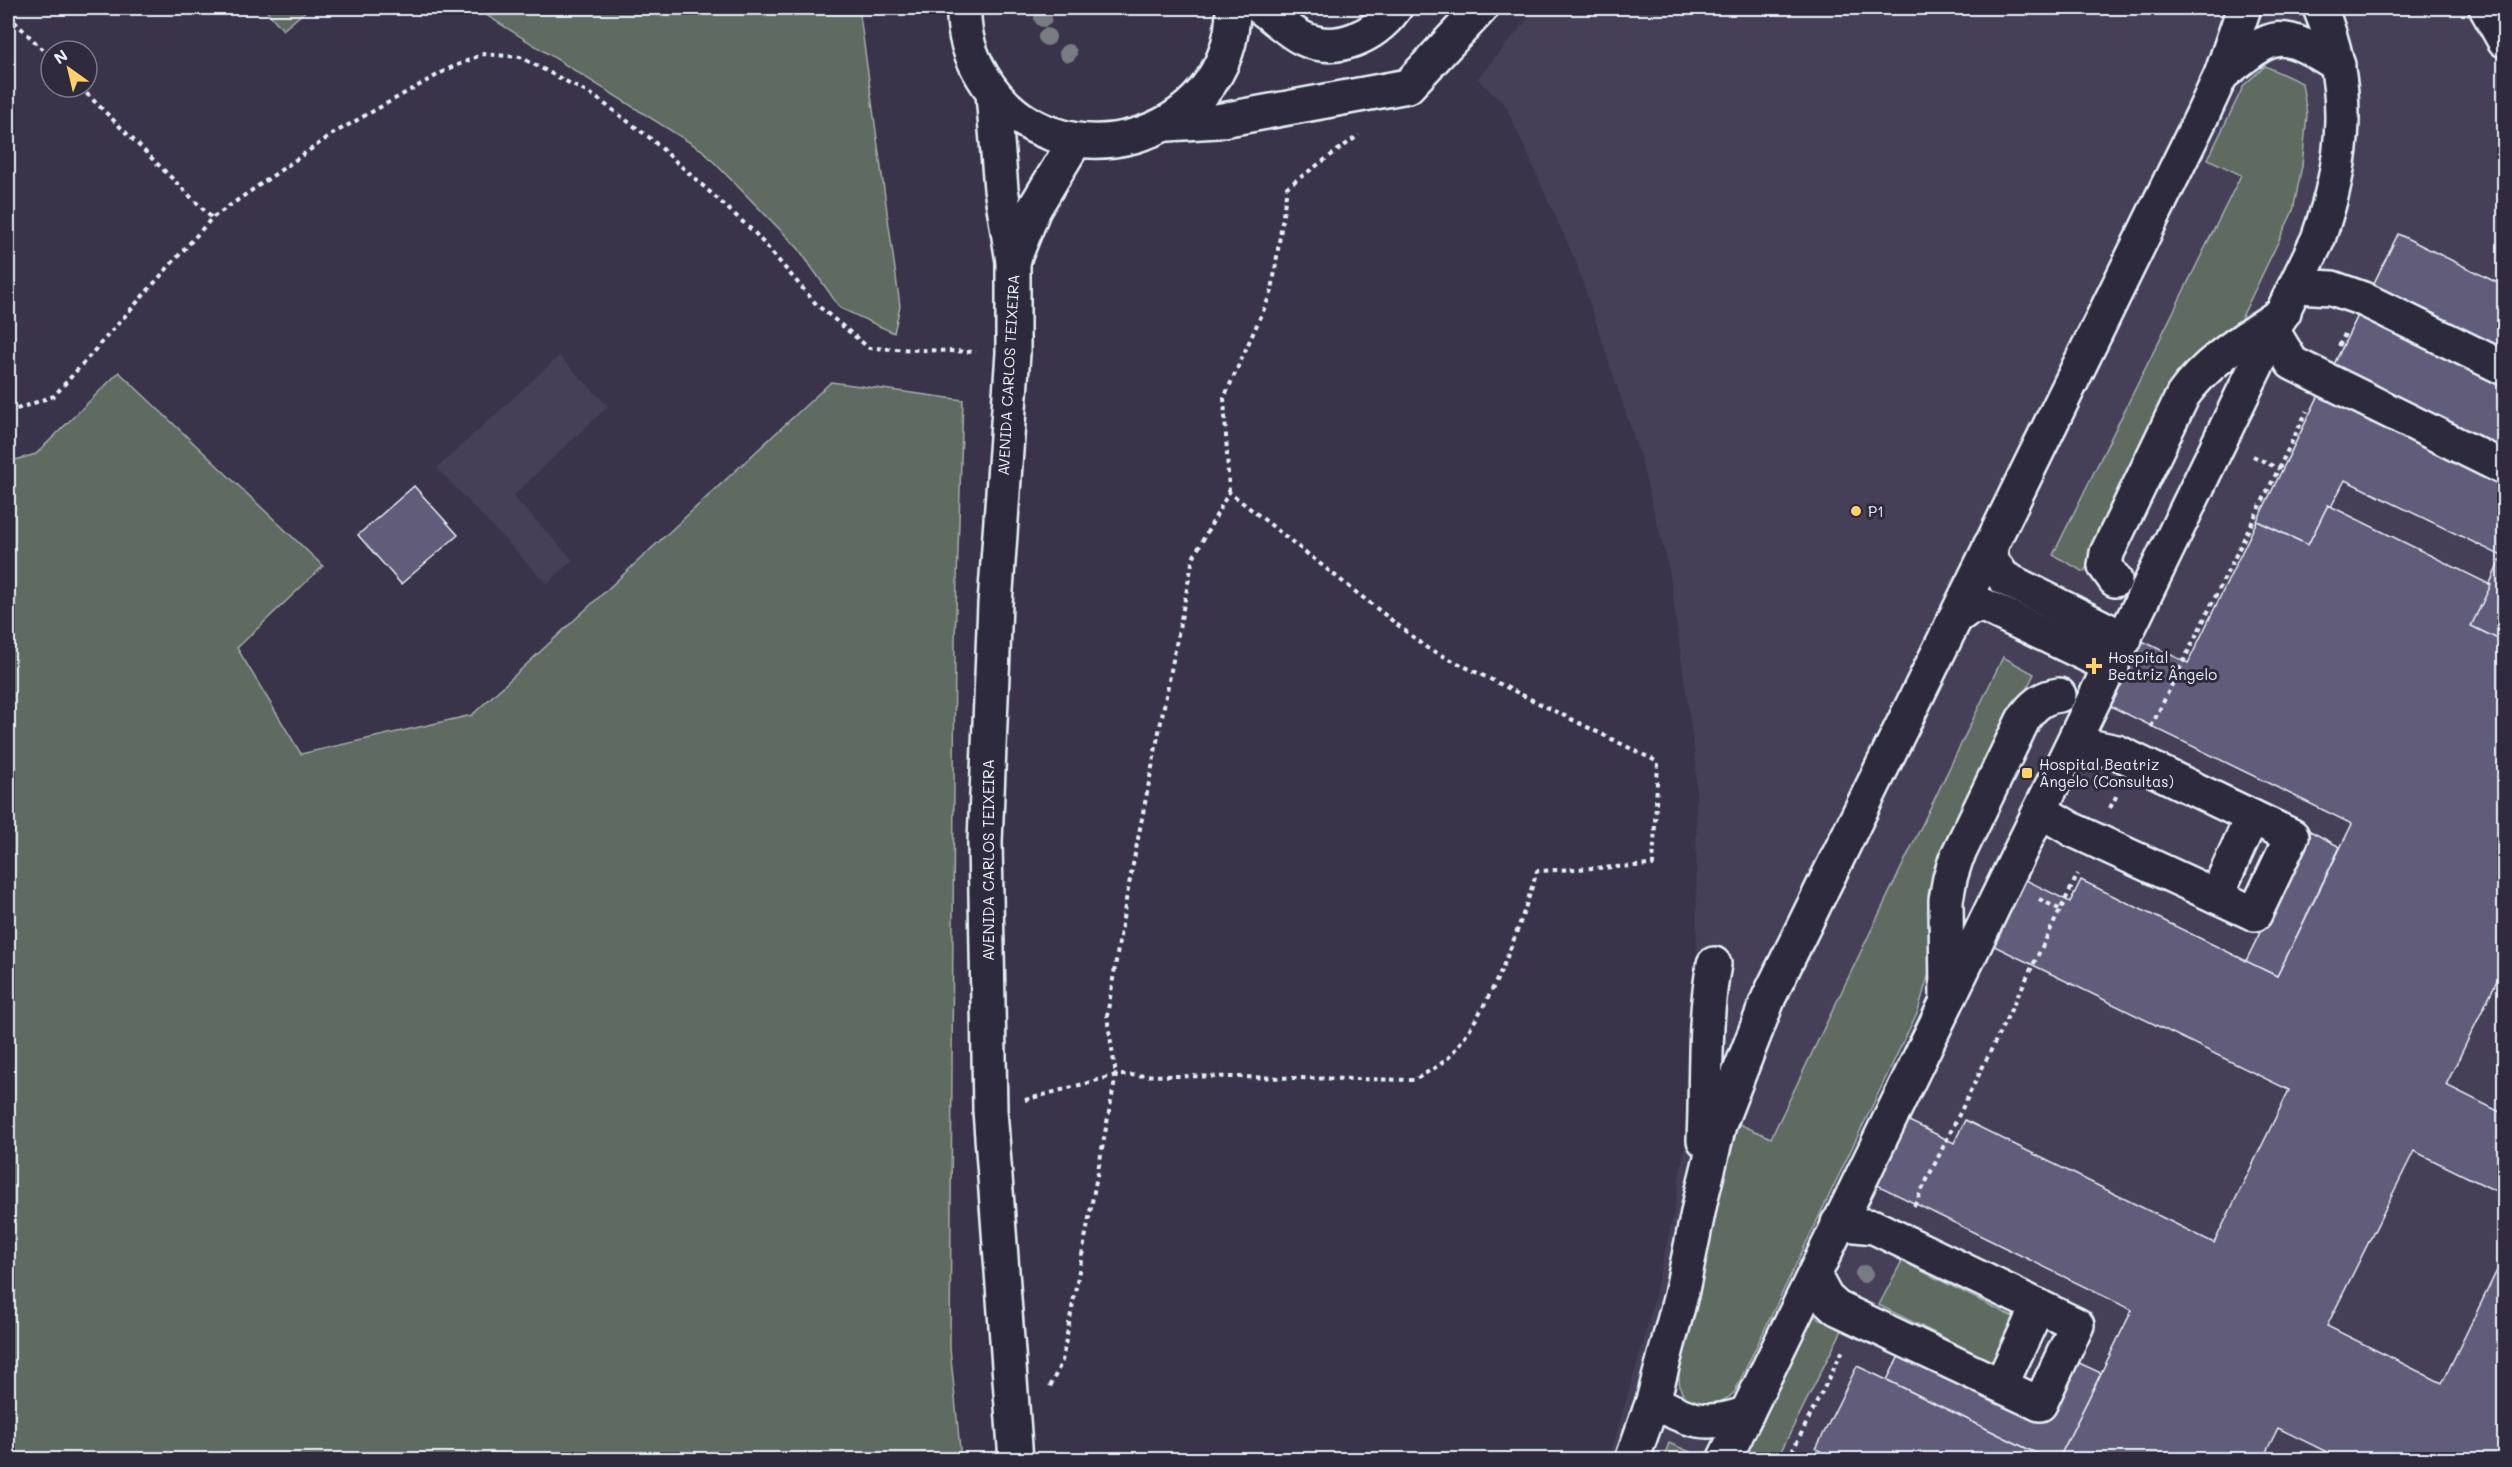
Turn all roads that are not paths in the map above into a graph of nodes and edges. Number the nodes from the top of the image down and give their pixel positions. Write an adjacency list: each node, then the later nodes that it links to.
1 (964, 8): 12 (main road)
2 (1233, 8): 13 (main road)
3 (1261, 8): 4 (main road)
4 (1395, 8)
5 (1481, 8): 13 (main road)
6 (2244, 8): 11 (main road)
7 (2320, 8): 10 (main road)
8 (2486, 8): 9 (main road)
9 (2505, 40)
10 (2338, 65): 11 (main road); 16 (main road)
11 (2221, 75): 19 (main road)
12 (993, 94): 14 (main road); 15 (main road, AVENIDA CARLOS TEIXEIRA)
13 (1168, 124): 14 (main road)
14 (1075, 141): 15 (main road, AVENIDA CARLOS TEIXEIRA)
15 (1013, 261): 37 (main road, AVENIDA CARLOS TEIXEIRA)
16 (2286, 310): 17 (main road); 18 (main road); 20 (main road); 22 (main road)
17 (2505, 368)
18 (2505, 468)
19 (1990, 546): 21 (main road); 22 (main road)
20 (2115, 580)
21 (1955, 618): 22 (main road); 30 (main road)
22 (2118, 653): 24 (main road)
23 (2059, 695): 29 (main road)
24 (2074, 743): 25 (main road); 26 (main road)
25 (2041, 811): 27 (main road); 29 (main road)
26 (2252, 817): 27 (main road); 27 (main road)
27 (2216, 896)
28 (1714, 964): 30 (main road)
29 (1947, 1004): 31 (main road)
30 (1701, 1198): 35 (main road)
31 (1838, 1223): 32 (main road); 33 (main road)
32 (1814, 1276): 34 (main road); 36 (main road)
33 (2038, 1306): 34 (main road); 34 (main road)
34 (2001, 1385)
35 (1653, 1401): 36 (main road); 38 (main road)
36 (1747, 1413): 39 (main road)
37 (1016, 1460)
38 (1632, 1460)
39 (1724, 1460)

